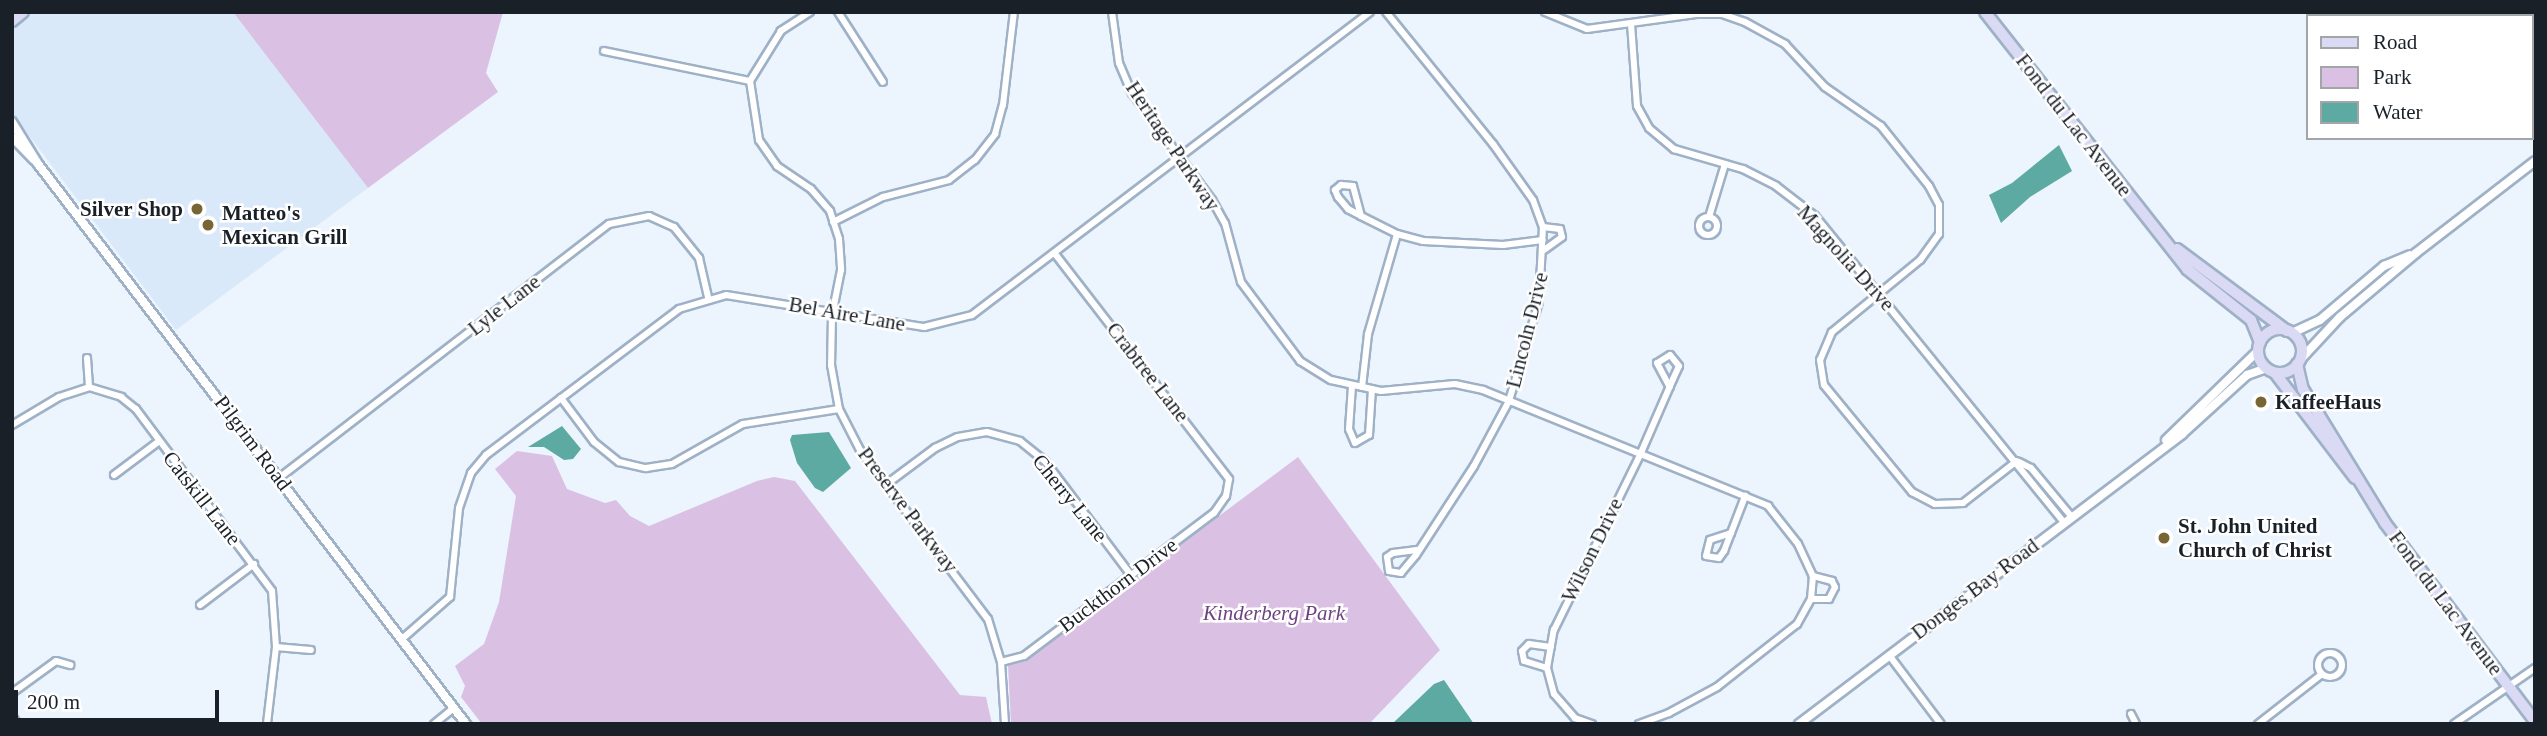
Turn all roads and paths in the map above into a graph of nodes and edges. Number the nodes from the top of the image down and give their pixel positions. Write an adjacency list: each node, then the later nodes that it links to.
1 (23, 12): 12 (main road)
2 (810, 12): 15 (street)
3 (838, 12): 16 (street)
4 (1014, 12): 25 (street)
5 (1112, 12): 19 (street, Heritage Parkway)
6 (1370, 12): 19 (street, Bel Aire Lane)
7 (1386, 12): 26 (street, Lincoln Drive)
8 (1545, 12): 11 (street)
9 (1985, 12): 28 (main road, Fond du Lac Avenue)
10 (1722, 13): 13 (street); 33 (street)
11 (1556, 14): 13 (street)
12 (12, 21)
13 (1631, 24): 22 (street, Magnolia Drive)
14 (604, 51): 15 (street)
15 (750, 81): 25 (street, Preserve Parkway)
16 (883, 82)
17 (12, 122): 21 (street, Pilgrim Road)
18 (12, 136): 21 (street, Pilgrim Road)
19 (1181, 158): 32 (street, Bel Aire Lane); 41 (street, Heritage Parkway)
20 (2535, 161): 31 (street)
21 (38, 164): 55 (street, Pilgrim Road)
22 (1724, 164): 24 (street); 33 (street, Magnolia Drive)
23 (1361, 216): 23 (street); 27 (street)
24 (1709, 217)
25 (833, 222): 35 (street, Preserve Parkway)
26 (1543, 228): 29 (street, Lincoln Drive); 30 (street)
27 (1397, 234): 29 (street); 43 (street)
28 (2163, 237): 36 (main road, Fond du Lac Avenue); 37 (main road, Fond du Lac Avenue)
29 (1544, 240): 30 (street, Lincoln Drive)
30 (1544, 250): 47 (street, Lincoln Drive)
31 (2416, 253): 36 (street); 39 (street)
32 (1055, 254): 35 (street, Bel Aire Lane); 58 (street, Crabtree Lane)
33 (1880, 292): 53 (street, Magnolia Drive); 53 (street)
34 (708, 298): 35 (street, Bel Aire Lane); 46 (street, Bel Aire Lane); 55 (street, Lyle Lane)
35 (832, 315): 48 (street, Preserve Parkway)
36 (2290, 332): 37 (main road); 39 (main road)
37 (2259, 347): 40 (main road); 52 (street, Donges Bay Road)
38 (87, 358): 42 (street)
39 (2299, 362): 40 (main road); 57 (main road, Fond du Lac Avenue)
40 (2271, 370): 52 (street, Donges Bay Road); 57 (main road, Fond du Lac Avenue)
41 (1352, 386): 43 (street, Heritage Parkway); 45 (street)
42 (89, 387): 49 (street); 50 (street, Catskill Lane)
43 (1362, 387): 45 (street, Heritage Parkway)
44 (1670, 387): 44 (street); 51 (street, Wilson Drive)
45 (1372, 389): 47 (street, Heritage Parkway)
46 (561, 398): 48 (street); 68 (street, Bel Aire Lane)
47 (1509, 401): 51 (street, Heritage Parkway); 62 (street, Lincoln Drive)
48 (839, 410): 56 (street, Preserve Parkway)
49 (12, 425)
50 (158, 442): 54 (street); 63 (street, Catskill Lane)
51 (1640, 455): 59 (street, Heritage Parkway); 70 (street, Wilson Drive)
52 (2152, 455): 60 (street, Donges Bay Road)
53 (2017, 461): 60 (street, Magnolia Drive)
54 (114, 475)
55 (279, 478): 68 (street, Pilgrim Road)
56 (888, 483): 64 (street, Cherry Lane); 73 (street, Preserve Parkway)
57 (2360, 483): 78 (main road, Fond du Lac Avenue)
58 (1226, 496): 64 (street, Buckthorn Drive)
59 (1745, 496): 61 (street); 65 (street, Heritage Parkway)
60 (2067, 519): 72 (street, Donges Bay Road)
61 (1731, 533): 61 (street)
62 (1419, 550): 62 (street, Lincoln Drive)
63 (254, 565): 67 (street); 69 (street, Catskill Lane)
64 (1131, 575): 73 (street, Buckthorn Drive)
65 (1813, 576): 66 (street); 66 (street)
66 (1811, 599): 91 (street)
67 (200, 605)
68 (402, 639): 80 (street, Pilgrim Road)
69 (276, 647): 71 (street); 86 (street, Catskill Lane)
70 (1551, 647): 75 (street, Wilson Drive); 75 (street)
71 (312, 650)
72 (1889, 655): 92 (street, Donges Bay Road); 93 (street)
73 (1001, 662): 89 (street, Preserve Parkway)
74 (70, 665): 79 (street)
75 (1547, 668): 90 (street)
76 (2535, 668): 78 (street)
77 (2322, 674): 84 (street)
78 (2509, 687): 83 (main road, Fond du Lac Avenue); 95 (street)
79 (12, 693)
80 (454, 708): 87 (street); 88 (street, Pilgrim Road)
81 (2131, 714): 94 (street)
82 (12, 716): 85 (street)
83 (2535, 721)
84 (2261, 723)
85 (18, 724)
86 (267, 724)
87 (434, 724)
88 (466, 724)
89 (1005, 724)
90 (1592, 724)
91 (1639, 724)
92 (1799, 724)
93 (1941, 724)
94 (2136, 724)
95 (2454, 724)

